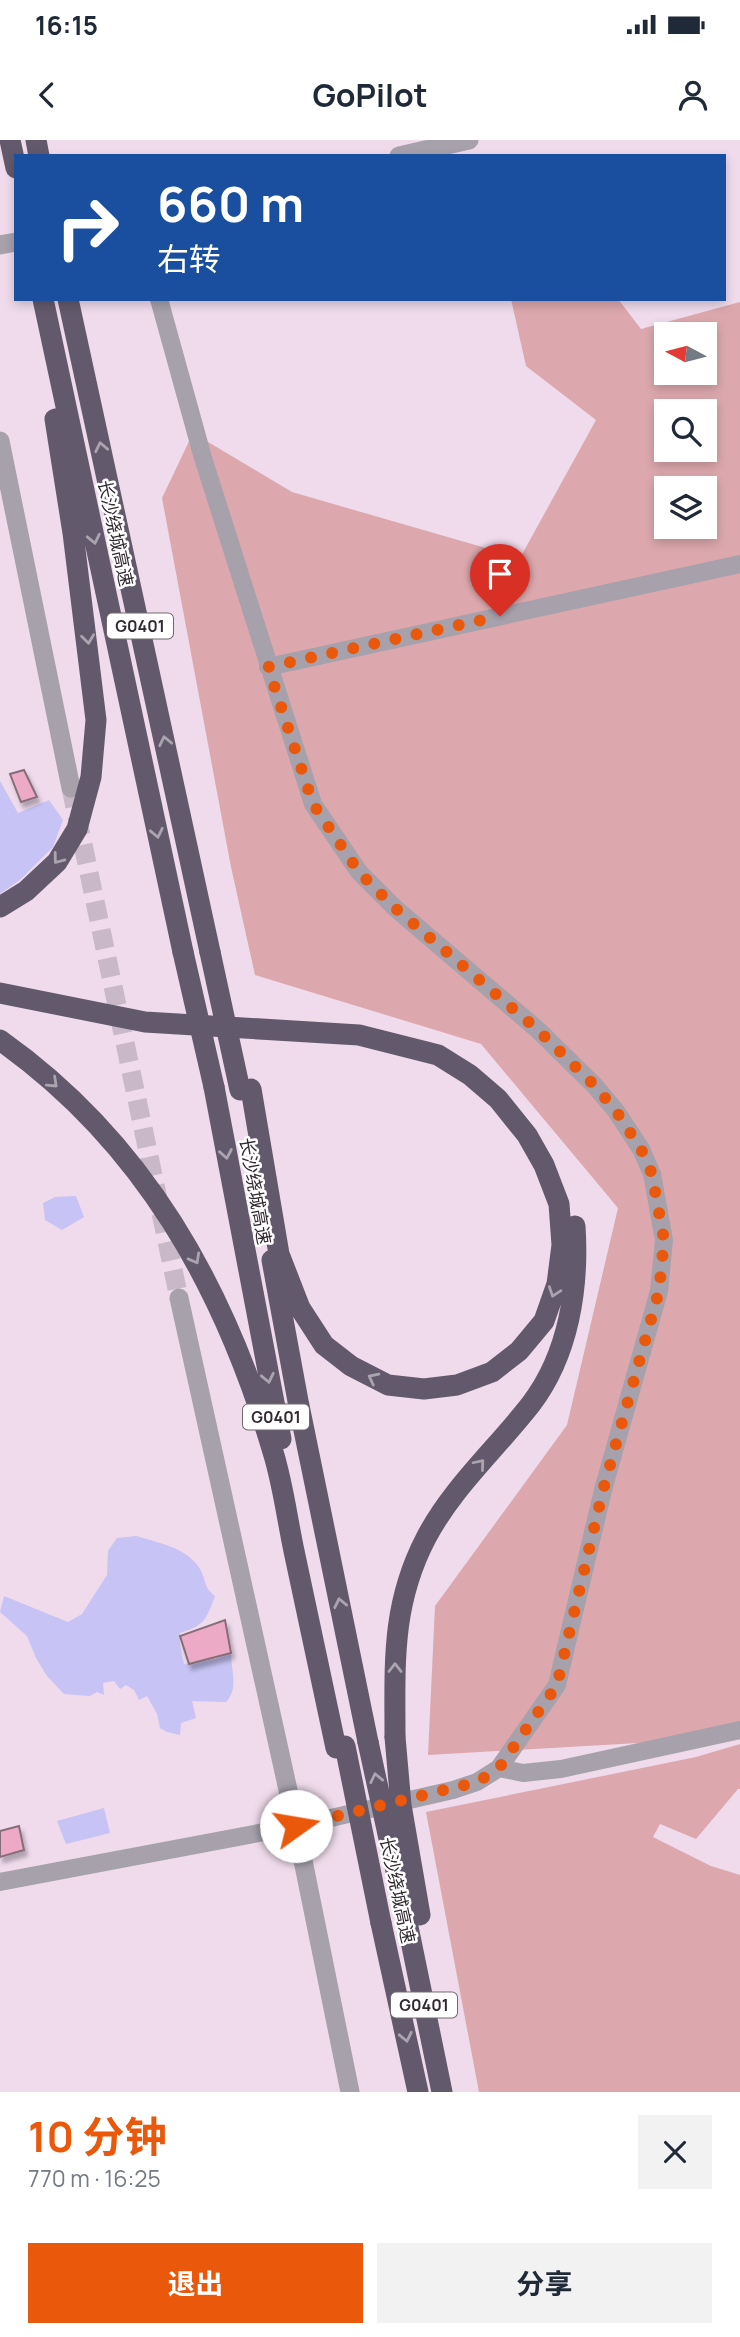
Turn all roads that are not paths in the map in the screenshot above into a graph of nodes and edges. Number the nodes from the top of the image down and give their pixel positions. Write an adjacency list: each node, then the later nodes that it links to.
1 (10, 140): 4 (highway)
2 (469, 140): 3 (street)
3 (408, 154)
4 (14, 159)
5 (68, 301): 16 (highway, 长沙绕城高速 / G0401, one-way to 5)
6 (160, 301): 10 (street)
7 (40, 302): 12 (highway, one-way to 12); 19 (highway, 长沙绕城高速 / G0401, one-way to 19, bridge)
8 (0, 441): 11 (street)
9 (740, 564): 10 (street)
10 (268, 667): 20 (street)
11 (71, 788)
12 (0, 907)
13 (0, 980): 23 (highway, one-way to 13, bridge)
14 (0, 993): 16 (highway, one-way to 16)
15 (0, 1041): 19 (highway, one-way to 19)
16 (246, 1089): 23 (highway, 长沙绕城高速 / G0401, one-way to 16, bridge)
17 (179, 1298): 21 (street)
18 (740, 1730): 20 (street)
19 (341, 1747): 25 (highway, 长沙绕城高速 / G0401, one-way to 25, bridge)
20 (499, 1768): 21 (street)
21 (296, 1826): 22 (street); 24 (street)
22 (0, 1882)
23 (413, 1916): 26 (highway)
24 (350, 2092)
25 (418, 2092)
26 (444, 2092)

